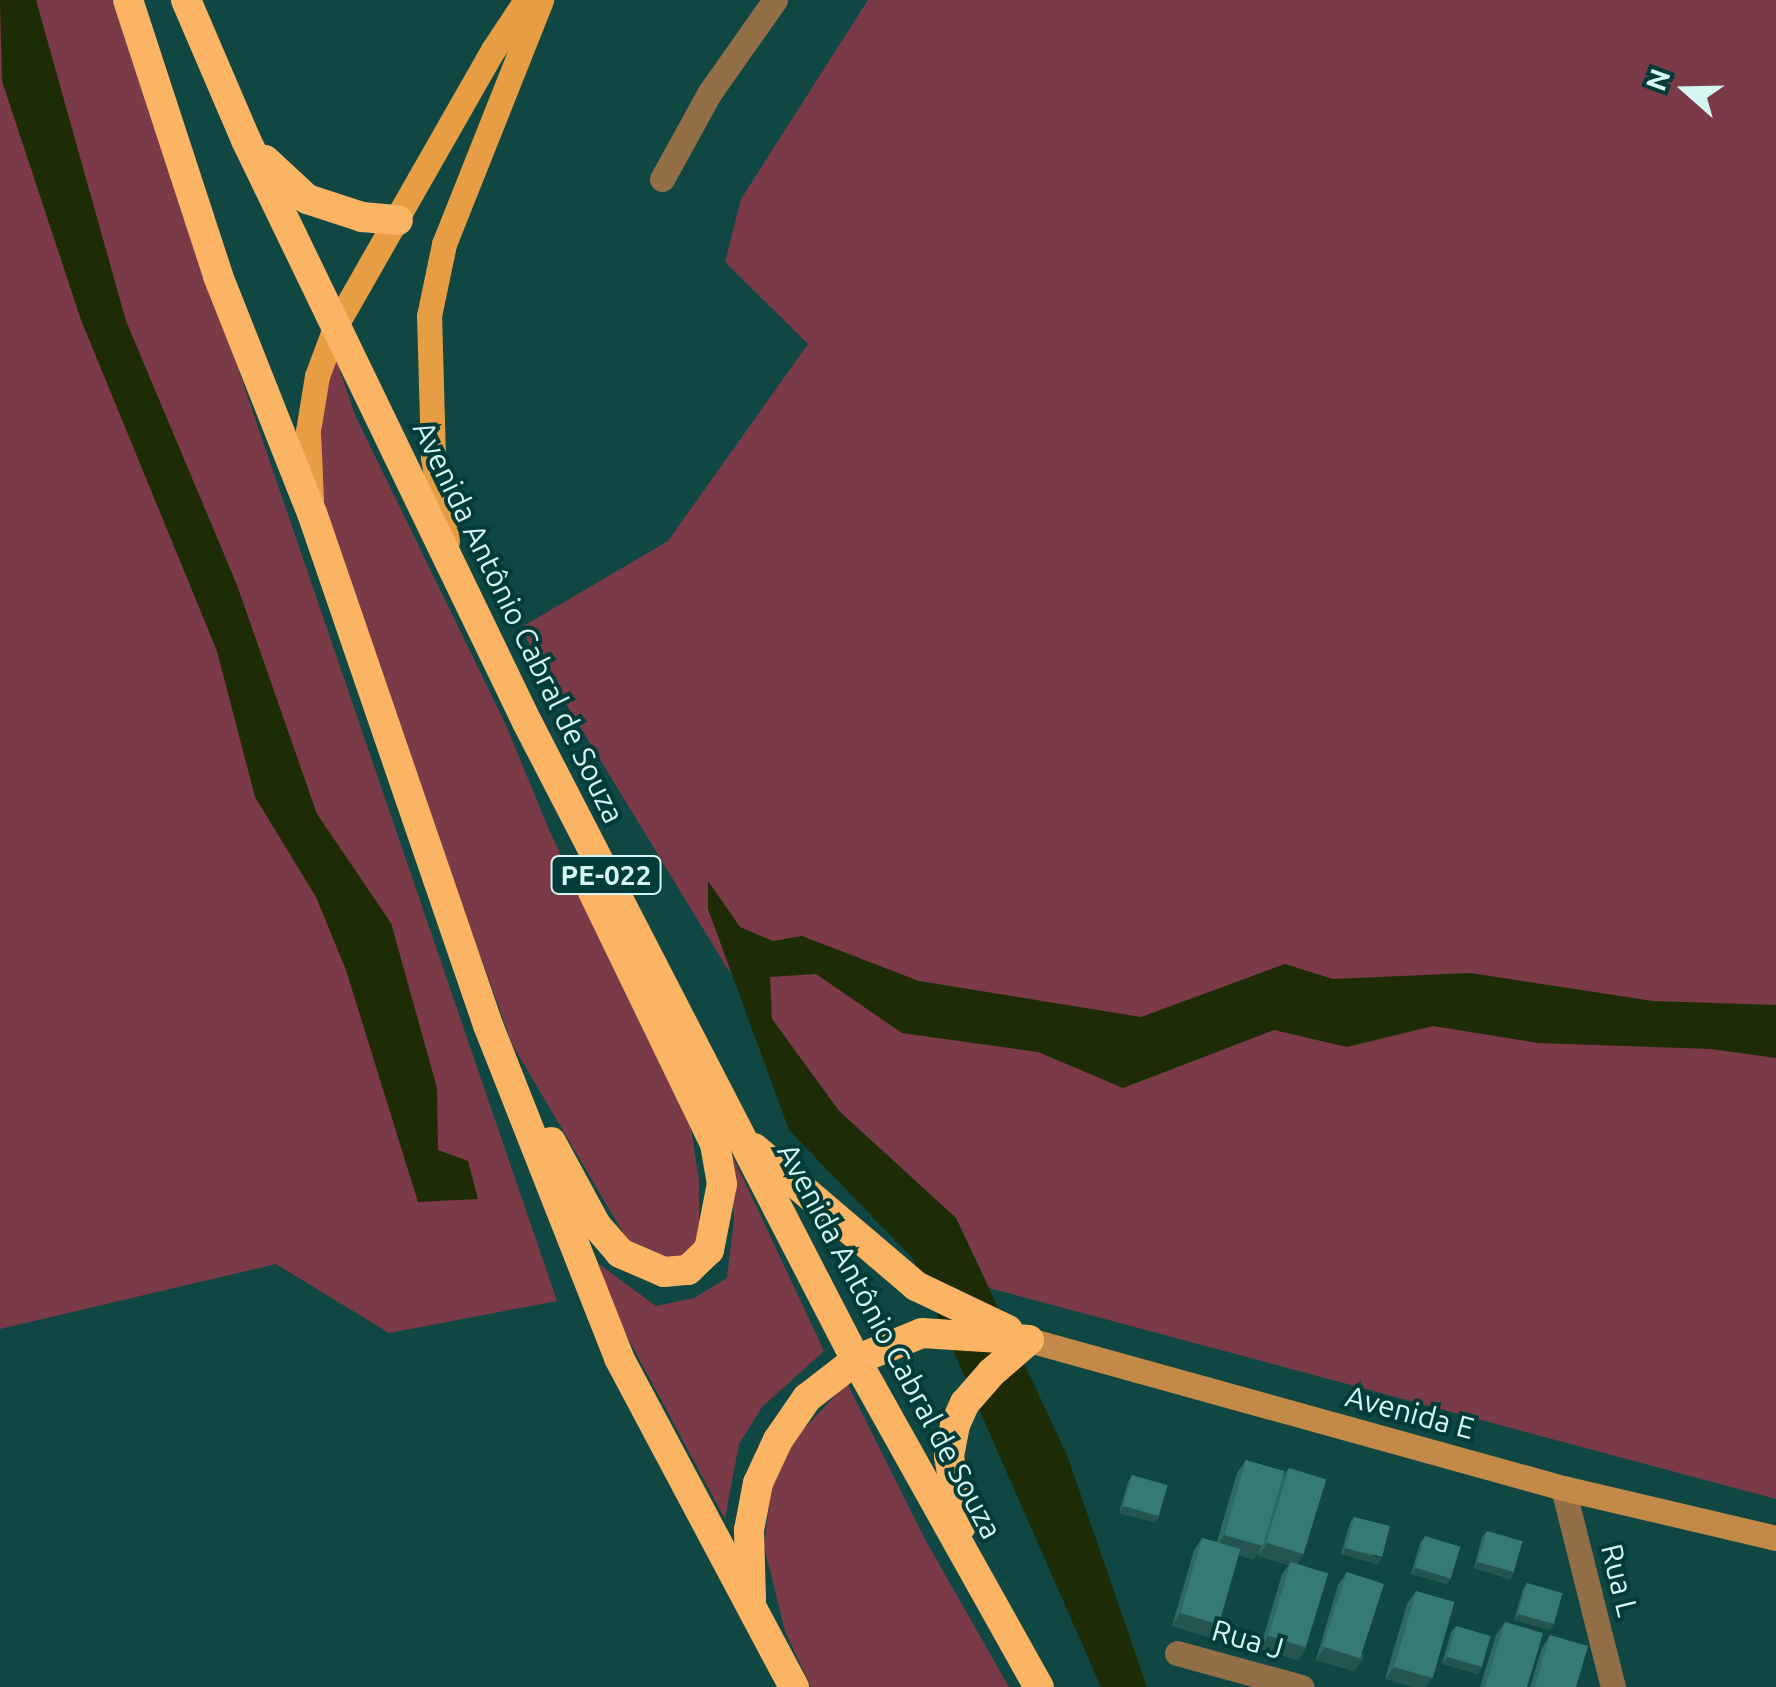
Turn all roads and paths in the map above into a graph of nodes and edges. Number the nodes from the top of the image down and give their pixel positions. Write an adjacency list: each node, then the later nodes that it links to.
1 (128, 0): 10 (highway)
2 (186, 0): 6 (highway, Avenida Antônio Cabral de Souza / PE-022)
3 (526, 0): 8 (main road)
4 (542, 0): 11 (main road)
5 (775, 0): 7 (street)
6 (246, 140): 8 (highway); 9 (highway, Avenida Antônio Cabral de Souza / PE-022)
7 (662, 179)
8 (398, 220): 9 (main road)
9 (336, 325): 10 (main road); 11 (highway, Avenida Antônio Cabral de Souza / PE-022)
10 (312, 512): 13 (highway)
11 (452, 571): 12 (highway, Avenida Antônio Cabral de Souza / PE-022)
12 (527, 722): 13 (highway); 14 (highway, Avenida Antônio Cabral de Souza / PE-022)
13 (488, 1025): 20 (highway)
14 (741, 1136): 15 (highway); 16 (highway, Avenida Antônio Cabral de Souza / PE-022)
15 (1028, 1340): 16 (highway); 17 (main road, Avenida E); 19 (highway)
16 (856, 1360): 19 (highway, Avenida Antônio Cabral de Souza / PE-022); 20 (highway)
17 (1563, 1488): 18 (main road, Avenida E); 25 (street, Rua L)
18 (1776, 1538)
19 (972, 1568): 23 (highway, Avenida Antônio Cabral de Souza / PE-022)
20 (752, 1607): 22 (highway)
21 (1177, 1652): 24 (street, Rua J)
22 (794, 1687)
23 (1039, 1687)
24 (1300, 1687)
25 (1613, 1687)

